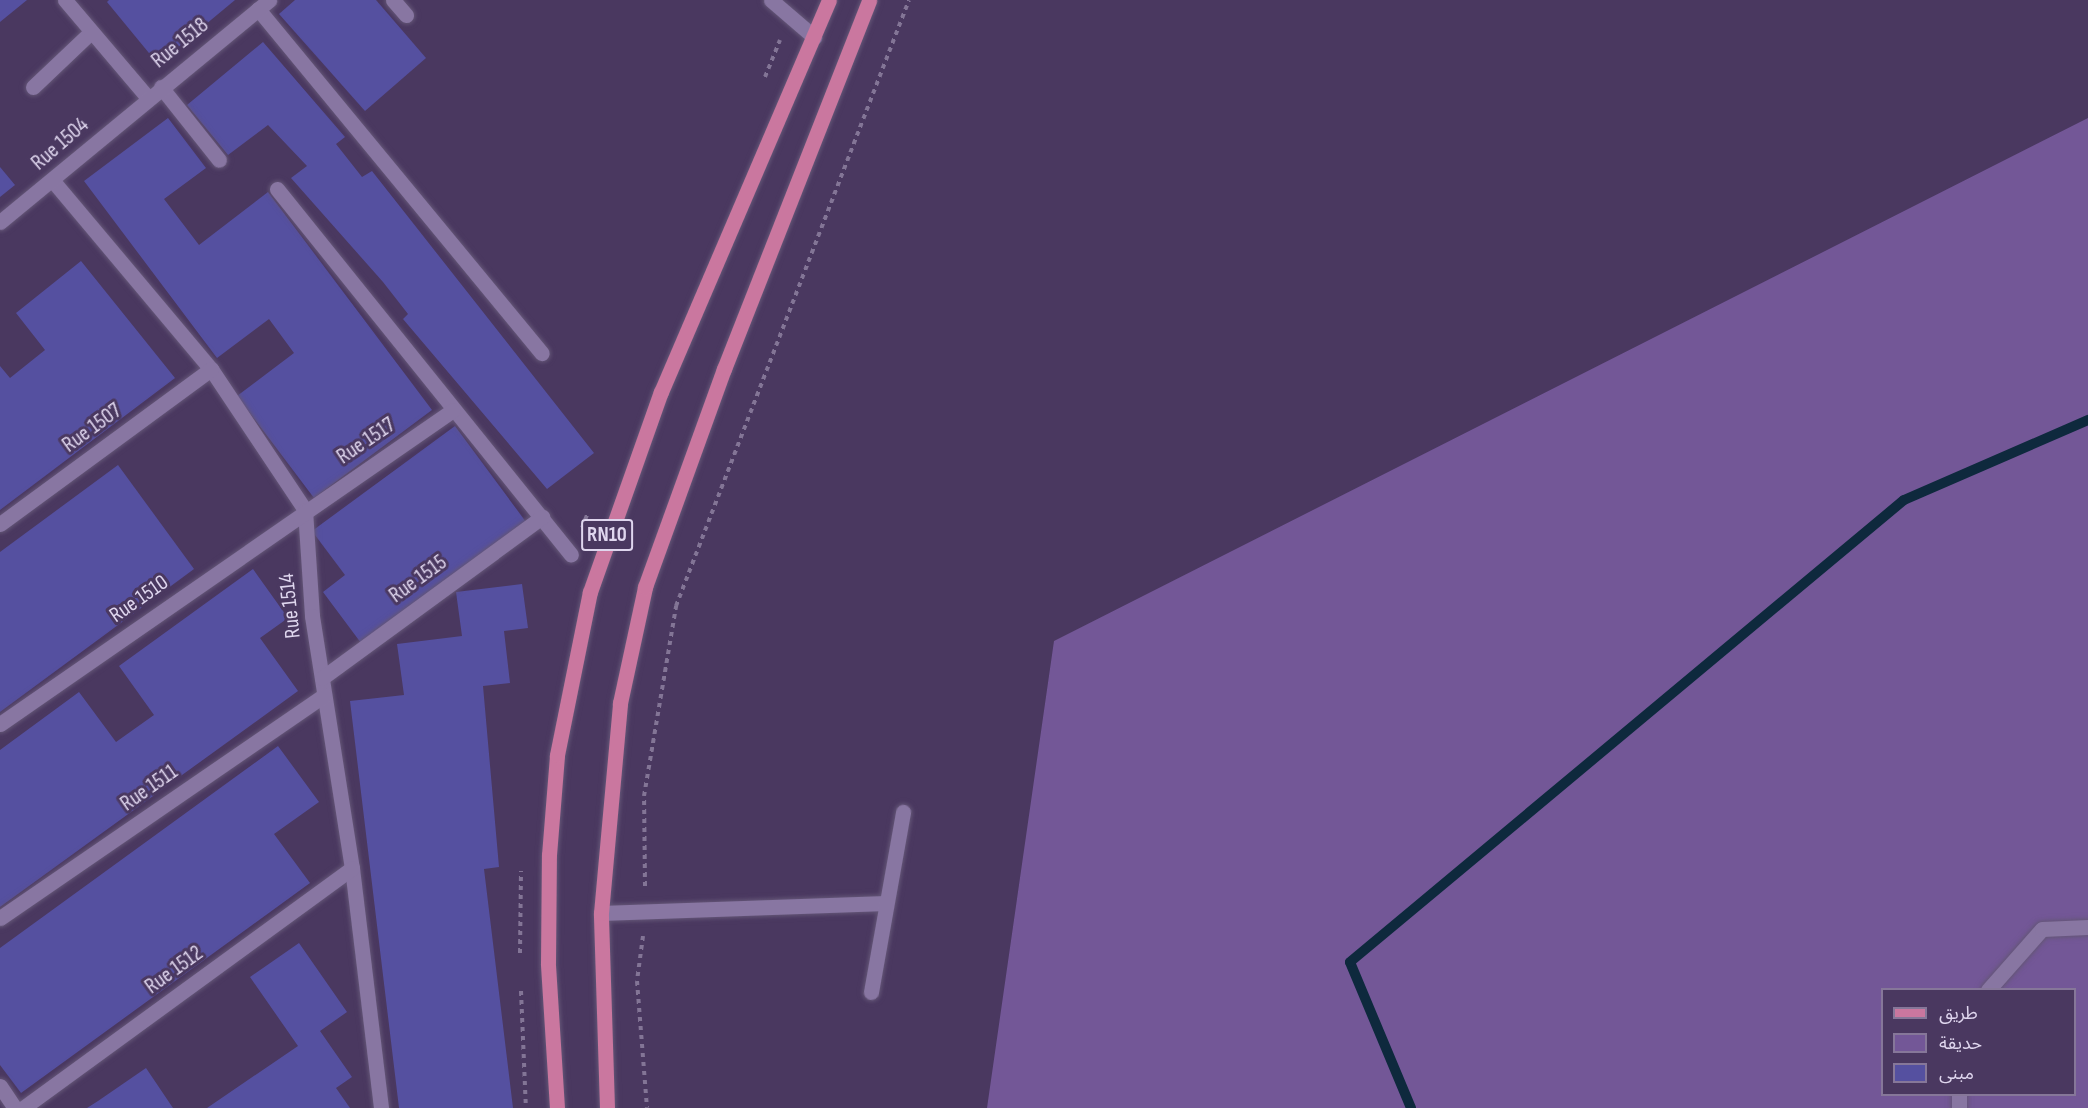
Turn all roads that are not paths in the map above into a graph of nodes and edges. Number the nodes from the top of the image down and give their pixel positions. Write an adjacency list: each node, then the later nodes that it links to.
1 (65, 0): 8 (street)
2 (393, 0): 7 (street)
3 (771, 0): 9 (street)
4 (829, 0): 9 (main road, RN10)
5 (869, 0): 30 (main road, RN10)
6 (264, 5): 11 (street, Rue 1518); 17 (street)
7 (406, 15)
8 (90, 33): 10 (street); 12 (street)
9 (814, 37): 39 (main road, RN10)
10 (33, 87)
11 (161, 87): 12 (street, Rue 1518); 13 (street)
12 (148, 98): 14 (street, Rue 1504)
13 (219, 160)
14 (53, 181): 16 (street, Rue 1504); 18 (street, Rue 1514)
15 (277, 189): 19 (street)
16 (0, 222)
17 (542, 353)
18 (211, 369): 20 (street, Rue 1514); 22 (street, Rue 1507)
19 (453, 410): 20 (street, Rue 1517); 21 (street)
20 (304, 510): 24 (street, Rue 1514); 26 (street, Rue 1510)
21 (542, 517): 23 (street); 24 (street, Rue 1515)
22 (0, 524)
23 (571, 555)
24 (322, 678): 25 (street, Rue 1514)
25 (324, 695): 28 (street, Rue 1514); 31 (street, Rue 1511)
26 (0, 724)
27 (903, 812): 29 (street)
28 (352, 868): 37 (street, Rue 1512); 38 (street, Rue 1514)
29 (886, 903): 30 (street); 34 (street)
30 (601, 913): 40 (main road, RN10)
31 (0, 918)
32 (2088, 927): 33 (street)
33 (1990, 988)
34 (871, 992)
35 (0, 1086): 36 (street)
36 (15, 1108)
37 (23, 1108)
38 (381, 1108)
39 (557, 1108)
40 (607, 1108)

